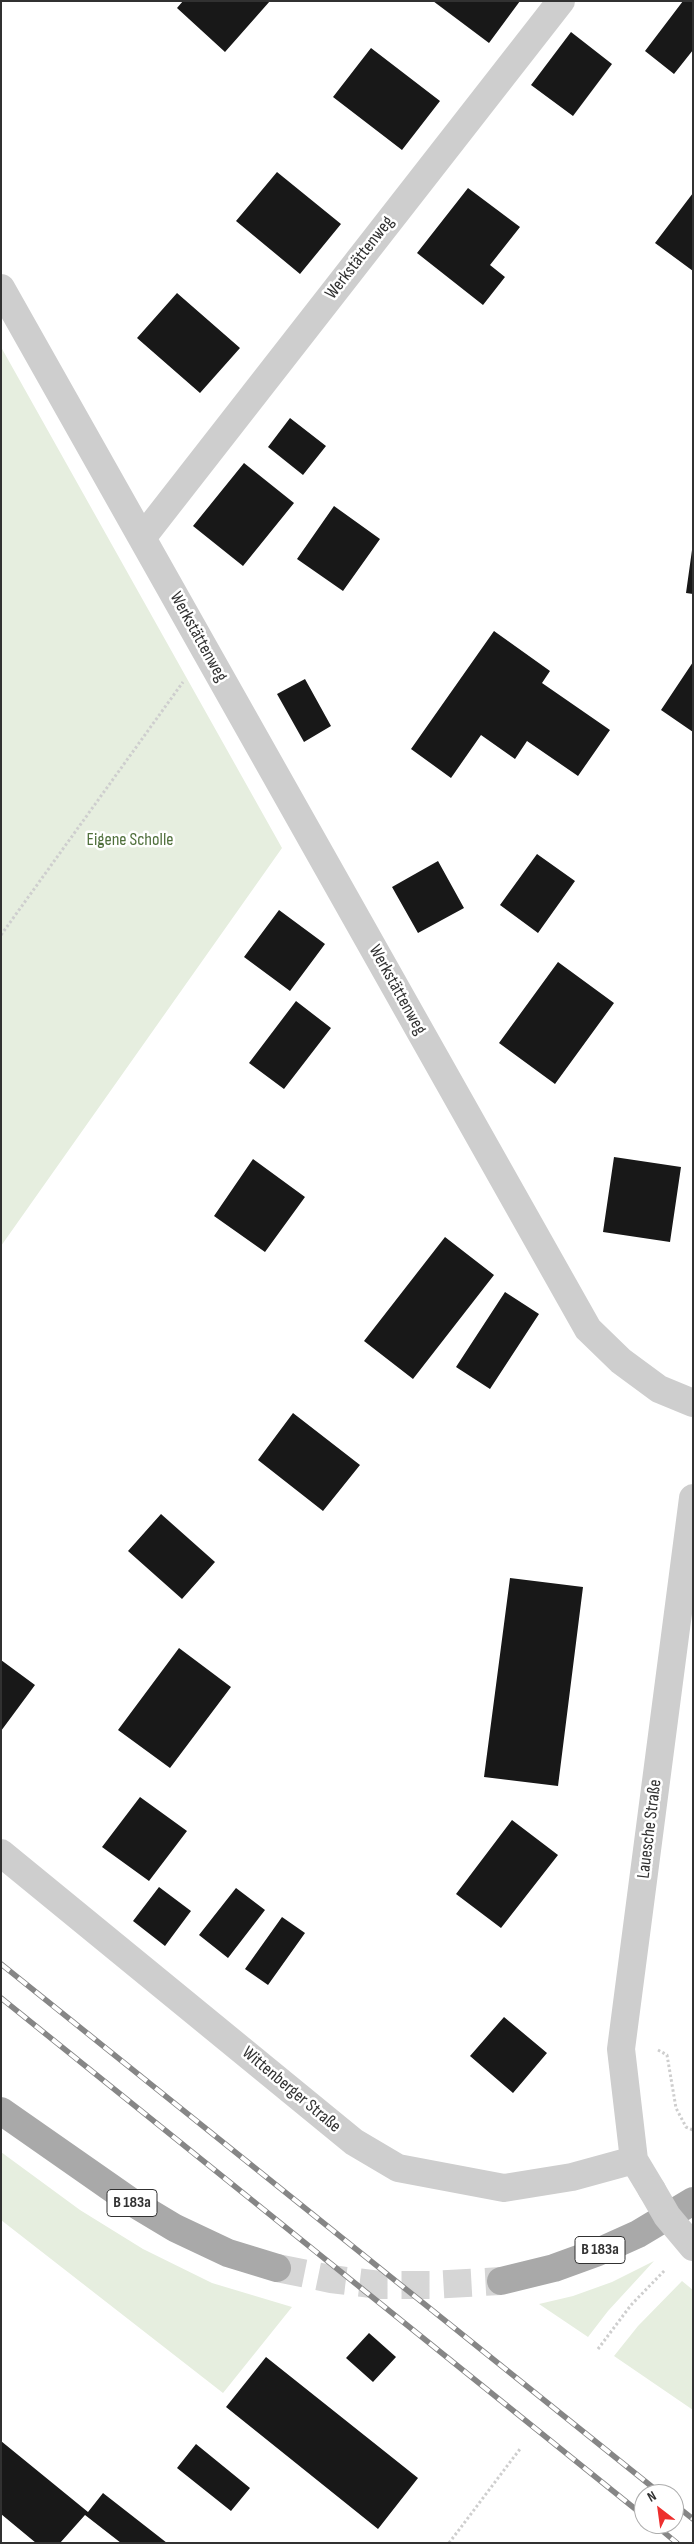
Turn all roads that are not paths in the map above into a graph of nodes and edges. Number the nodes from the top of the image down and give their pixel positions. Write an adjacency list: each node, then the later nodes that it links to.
1 (561, 1): 3 (street, Werkstättenweg)
2 (1, 288): 3 (street, Werkstättenweg)
3 (142, 538): 4 (street, Werkstättenweg)
4 (693, 1403)
5 (693, 1498): 8 (street, Lauesche Straße)
6 (1, 1853): 8 (street, Wittenberger Straße)
7 (1, 2111): 11 (main road, B 183a)
8 (634, 2160): 10 (street, bridge)
9 (693, 2201): 12 (main road, B 183a)
10 (693, 2247)
11 (277, 2268)
12 (500, 2281)

